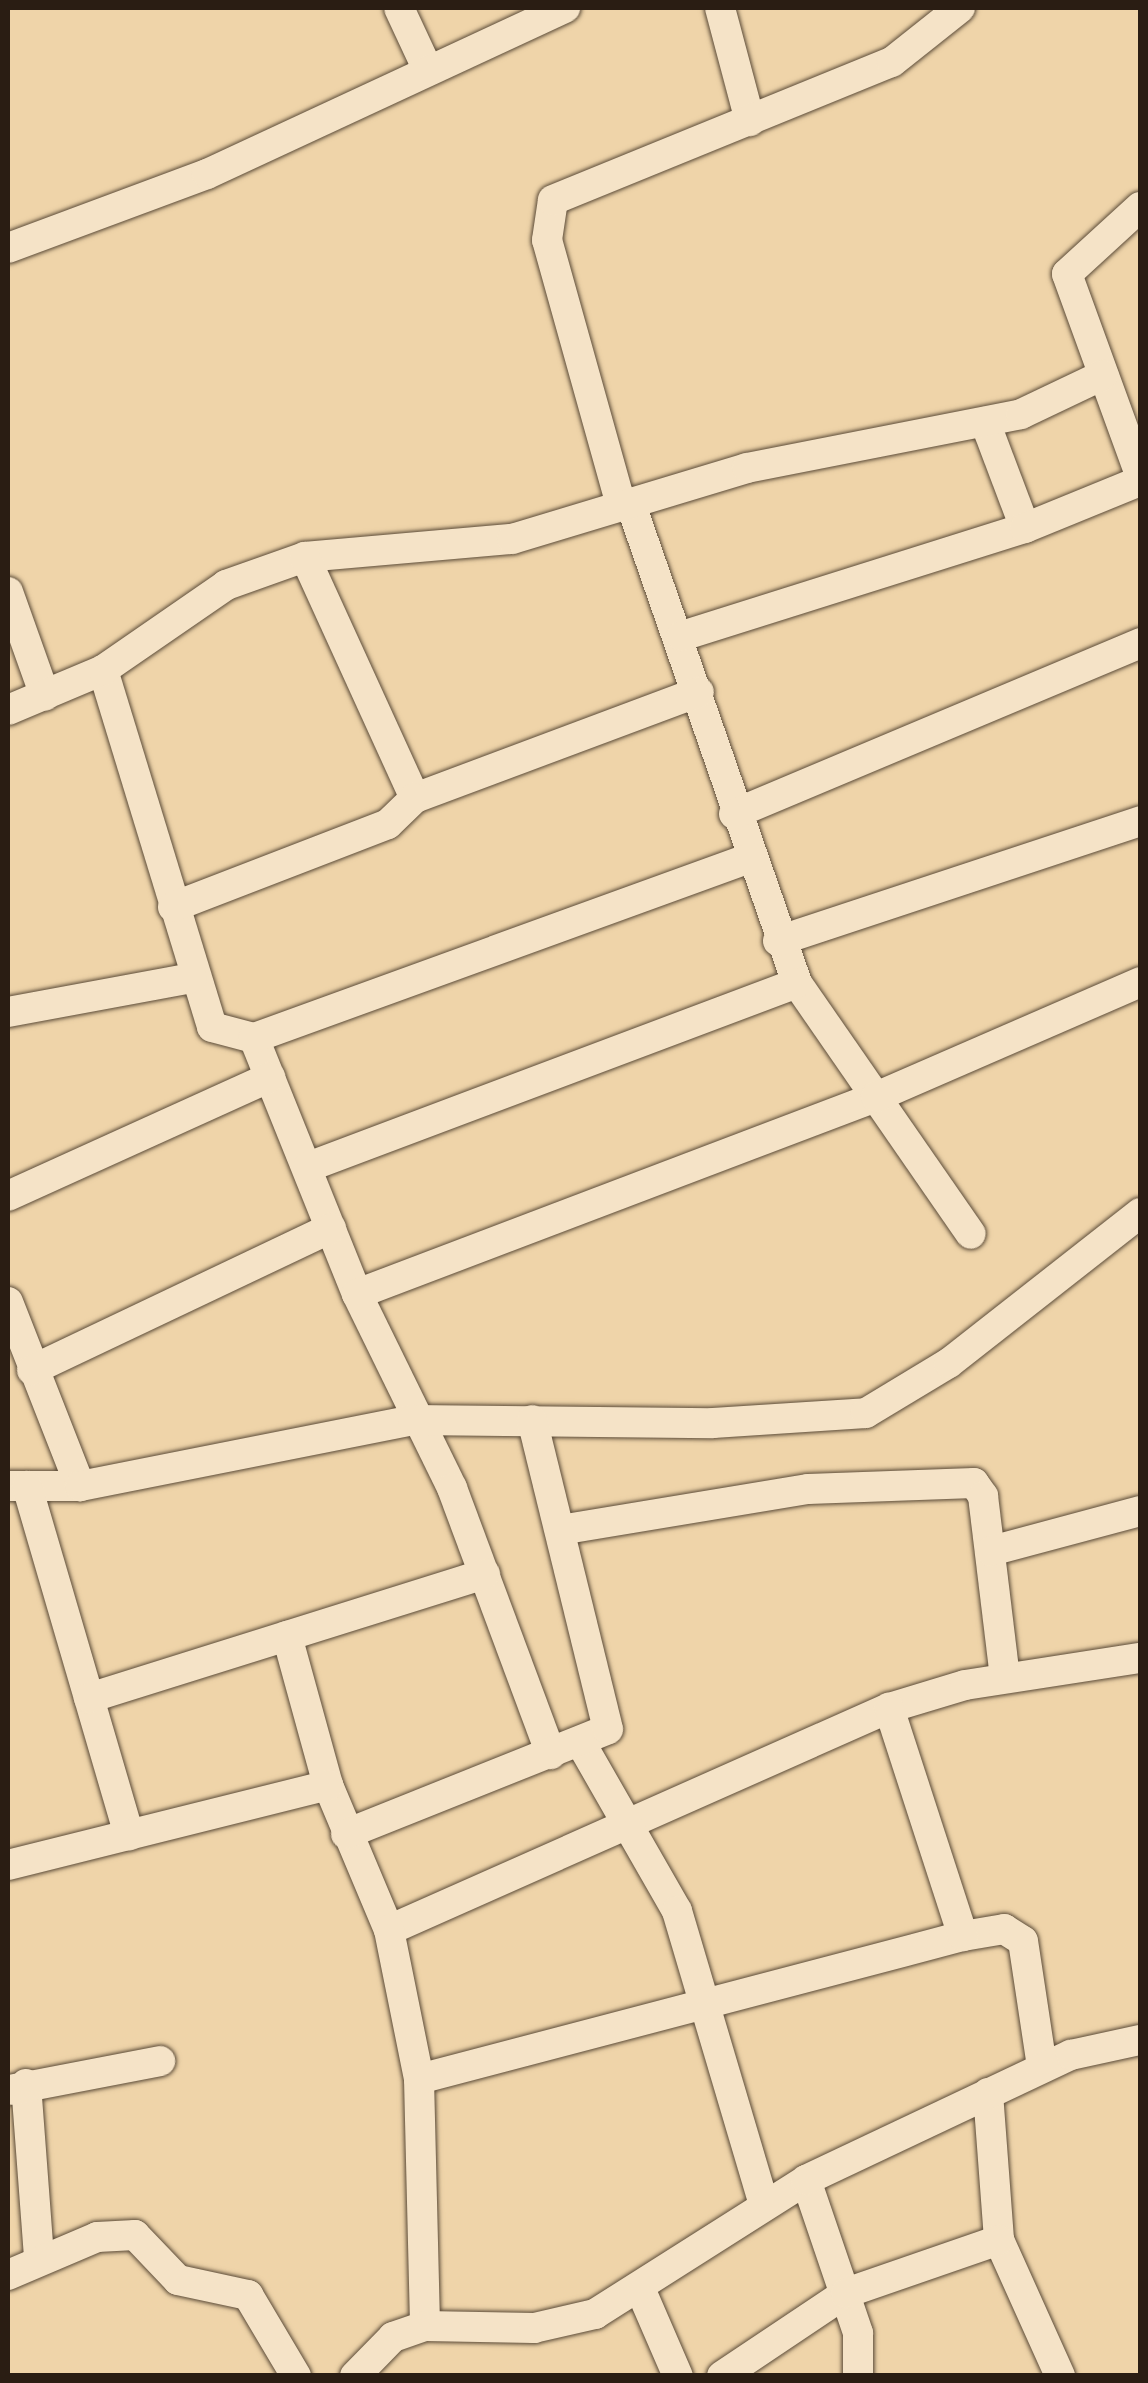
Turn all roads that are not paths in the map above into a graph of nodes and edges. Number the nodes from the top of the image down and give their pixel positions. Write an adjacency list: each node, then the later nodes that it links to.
1 (399, 8): 5 (street)
2 (720, 8): 6 (street)
3 (960, 8): 6 (street)
4 (546, 12): 5 (street)
5 (426, 66): 8 (street)
6 (750, 122): 13 (street)
7 (1140, 207): 9 (street)
8 (8, 248)
9 (1102, 375): 10 (street); 11 (street)
10 (1130, 412): 12 (street)
11 (985, 422): 13 (street); 14 (street)
12 (1140, 478): 14 (street)
13 (625, 503): 15 (street); 17 (street)
14 (1025, 528): 17 (street)
15 (304, 557): 19 (street); 23 (street)
16 (8, 592): 21 (street)
17 (682, 636): 20 (street)
18 (1140, 643): 24 (street)
19 (104, 670): 21 (street); 27 (street)
20 (699, 692): 23 (street); 24 (street)
21 (44, 696): 22 (street)
22 (8, 710)
23 (416, 798): 27 (street)
24 (734, 814): 26 (street)
25 (1140, 822): 28 (street)
26 (750, 858): 28 (street); 33 (street)
27 (173, 907): 29 (street)
28 (778, 941): 31 (street)
29 (192, 978): 32 (street); 33 (street)
30 (1140, 982): 35 (street)
31 (797, 984): 35 (street); 36 (street)
32 (8, 1012)
33 (254, 1038): 34 (street)
34 (270, 1077): 36 (street); 37 (street)
35 (876, 1097): 40 (street); 41 (street)
36 (308, 1167): 39 (street)
37 (8, 1196)
38 (1139, 1217): 45 (street)
39 (331, 1228): 41 (street); 43 (street)
40 (971, 1234)
41 (356, 1294): 44 (street)
42 (8, 1302): 43 (street)
43 (32, 1370): 47 (street)
44 (414, 1420): 45 (street); 47 (street); 51 (street)
45 (532, 1420): 49 (street)
46 (17, 1486): 47 (street); 55 (street)
47 (80, 1486)
48 (1140, 1511): 50 (street)
49 (560, 1530): 50 (street); 57 (street)
50 (991, 1552): 54 (street)
51 (484, 1574): 52 (street); 58 (street)
52 (287, 1636): 55 (street); 59 (street)
53 (1140, 1658): 54 (street)
54 (1004, 1678): 56 (street)
55 (89, 1698): 62 (street)
56 (890, 1708): 60 (street); 65 (street)
57 (582, 1745): 58 (street); 60 (street)
58 (552, 1754): 61 (street)
59 (328, 1785): 61 (street); 62 (street)
60 (630, 1818): 64 (street); 66 (street)
61 (346, 1834): 64 (street)
62 (129, 1835): 63 (street)
63 (8, 1865)
64 (390, 1930): 70 (street)
65 (964, 1936): 66 (street); 69 (street)
66 (708, 2009): 70 (street); 74 (street)
67 (1140, 2040): 69 (street)
68 (160, 2061): 71 (street)
69 (1042, 2067): 72 (street)
70 (420, 2078): 80 (street)
71 (17, 2088): 76 (street)
72 (988, 2092): 73 (street); 75 (street)
73 (806, 2180): 74 (street); 79 (street)
74 (764, 2204): 78 (street)
75 (999, 2240): 79 (street); 86 (street)
76 (39, 2258): 77 (street); 81 (street)
77 (8, 2275)
78 (642, 2292): 80 (street); 83 (street)
79 (846, 2293): 84 (street); 85 (street)
80 (425, 2326): 82 (street)
81 (296, 2376)
82 (355, 2376)
83 (678, 2376)
84 (722, 2376)
85 (858, 2376)
86 (1060, 2376)

